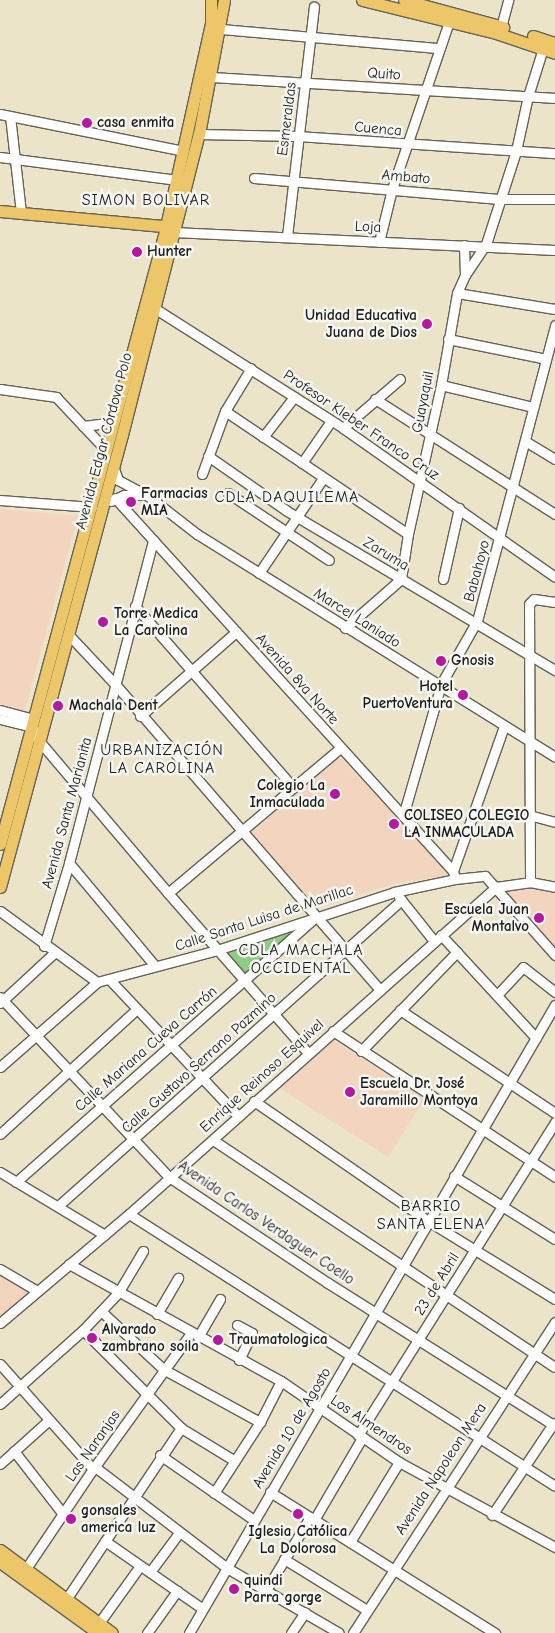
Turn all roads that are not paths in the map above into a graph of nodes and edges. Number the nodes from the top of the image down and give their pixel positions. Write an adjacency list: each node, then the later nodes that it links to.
1 (211, 0): 26 (main road, Avenida Edgar Córdova Polo)
2 (355, 0): 6 (main road)
3 (404, 0): 9 (main road)
4 (508, 0): 9 (street)
5 (224, 1): 10 (main road, Avenida Edgar Córdova Polo)
6 (368, 2): 8 (main road)
7 (314, 7): 11 (street, Esmeraldas)
8 (449, 22): 13 (street); 14 (main road)
9 (501, 27): 12 (main road)
10 (220, 29): 11 (street); 16 (main road, Avenida Edgar Córdova Polo)
11 (309, 35): 13 (street); 17 (street, Esmeraldas)
12 (555, 43)
13 (438, 48): 18 (street)
14 (543, 48): 15 (main road); 19 (street, Guayaquil)
15 (555, 53)
16 (212, 77): 17 (street, Quito); 23 (main road, Avenida Edgar Córdova Polo)
17 (305, 82): 18 (street, Quito); 24 (street, Esmeraldas)
18 (425, 91): 19 (street, Quito); 25 (street)
19 (528, 96): 20 (street, Quito); 27 (street, Guayaquil)
20 (555, 98)
21 (0, 114): 22 (street)
22 (10, 116): 26 (street); 30 (street)
23 (199, 134): 24 (street, Cuenca); 40 (main road, Avenida Edgar Córdova Polo)
24 (297, 136): 25 (street, Cuenca); 33 (street, Esmeraldas)
25 (406, 145): 27 (street, Cuenca); 34 (street)
26 (182, 151): 32 (main road, Avenida Edgar Córdova Polo)
27 (516, 151): 28 (street, Cuenca); 35 (street, Guayaquil)
28 (555, 153)
29 (0, 157): 30 (street)
30 (14, 158): 32 (street); 38 (street)
31 (254, 178): 33 (street, Ambato)
32 (176, 180): 40 (main road, Avenida Edgar Córdova Polo)
33 (293, 183): 34 (street, Ambato); 41 (street, Esmeraldas)
34 (392, 189): 35 (street, Ambato); 42 (street)
35 (499, 199): 36 (street, Ambato); 43 (street, Guayaquil)
36 (555, 199)
37 (0, 211): 38 (main road)
38 (20, 213): 40 (main road)
39 (0, 216): 40 (main road)
40 (172, 229): 41 (street, Loja); 48 (main road, Avenida Edgar Córdova Polo)
41 (287, 236): 42 (street, Loja)
42 (379, 242): 44 (street, Loja)
43 (486, 244): 44 (street, Loja); 45 (street, Loja); 46 (street, Guayaquil)
44 (464, 245): 46 (street, Guayaquil)
45 (555, 250)
46 (465, 275): 47 (street, Guayaquil)
47 (457, 293): 49 (street); 51 (street, Guayaquil)
48 (150, 306): 54 (street, Profesor Kleber Franco Cruz); 63 (main road, Avenida Edgar Córdova Polo); 73 (main road, Avenida Edgar Córdova Polo)
49 (555, 309)
50 (555, 325): 52 (street, Babahoyo)
51 (448, 339): 53 (street); 56 (street, Guayaquil)
52 (552, 351): 53 (street, Babahoyo)
53 (546, 359): 60 (street, Babahoyo)
54 (251, 368): 58 (street, Profesor Kleber Franco Cruz); 61 (street)
55 (400, 379): 59 (street)
56 (442, 385): 60 (street); 66 (street, Guayaquil)
57 (0, 389): 64 (street)
58 (294, 397): 62 (street, Profesor Kleber Franco Cruz); 67 (street)
59 (375, 399): 65 (street); 66 (street)
60 (533, 407): 68 (street, Babahoyo)
61 (225, 411): 67 (street); 70 (street)
62 (331, 421): 65 (street, Profesor Kleber Franco Cruz); 72 (street)
63 (114, 422): 64 (street); 69 (main road, Avenida Edgar Córdova Polo)
64 (83, 426): 69 (street)
65 (343, 428): 76 (street, Profesor Kleber Franco Cruz)
66 (432, 433): 76 (street, Guayaquil); 77 (street)
67 (263, 438): 72 (street)
68 (525, 441): 71 (street); 77 (street, Babahoyo)
69 (106, 450): 82 (main road, Avenida Edgar Córdova Polo)
70 (208, 456): 74 (street); 85 (street, Zaruma)
71 (555, 459)
72 (302, 464): 75 (street)
73 (113, 466): 79 (street, Marcel Laniado); 86 (main road, Avenida Edgar Córdova Polo)
74 (202, 474)
75 (324, 478): 85 (street); 88 (street)
76 (421, 481): 83 (street, Profesor Kleber Franco Cruz); 88 (street, Guayaquil)
77 (514, 487): 84 (street); 89 (street, Babahoyo)
78 (228, 493): 87 (street)
79 (148, 496): 80 (street); 92 (street, Marcel Laniado)
80 (115, 498): 86 (street); 90 (street, Avenida 8va Norte)
81 (0, 500): 82 (street)
82 (92, 507): 110 (main road, Avenida Edgar Córdova Polo)
83 (459, 508): 89 (street, Profesor Kleber Franco Cruz); 95 (street)
84 (555, 514)
85 (296, 516): 87 (street); 94 (street, Zaruma)
86 (100, 517): 101 (main road, Avenida Edgar Córdova Polo)
87 (285, 532): 91 (street); 92 (street)
88 (408, 534): 94 (street, Guayaquil)
89 (500, 538): 93 (street, Profesor Kleber Franco Cruz); 98 (street, Babahoyo)
90 (153, 540): 97 (street, Avenida Santa Marianita); 100 (street, Avenida 8va Norte)
91 (329, 560)
92 (259, 573): 99 (street, Marcel Laniado)
93 (555, 577)
94 (401, 579): 98 (street, Zaruma); 99 (street)
95 (443, 579)
96 (555, 602): 102 (street)
97 (135, 606): 104 (street); 105 (street, Avenida Santa Marianita)
98 (477, 621): 102 (street, Zaruma); 106 (street, Babahoyo)
99 (346, 628): 106 (street, Marcel Laniado)
100 (236, 632): 104 (street); 114 (street, Avenida 8va Norte)
101 (68, 634): 105 (street); 112 (main road, Avenida Edgar Córdova Polo)
102 (529, 654): 103 (street, Zaruma); 113 (street)
103 (555, 670)
104 (192, 671): 108 (street); 116 (street)
105 (115, 684): 108 (street); 117 (street, Avenida Santa Marianita)
106 (441, 684): 111 (street, Marcel Laniado); 119 (street, Babahoyo)
107 (0, 710): 110 (street)
108 (140, 716): 122 (street)
109 (0, 719): 110 (street)
110 (33, 723): 112 (street); 121 (main road, Avenida Edgar Córdova Polo)
111 (504, 726): 113 (street, Marcel Laniado); 125 (street)
112 (40, 742): 117 (street); 121 (main road, Avenida Edgar Córdova Polo)
113 (530, 742): 115 (street, Marcel Laniado); 118 (street)
114 (340, 748): 116 (street); 119 (street, Avenida 8va Norte)
115 (555, 757)
116 (293, 787): 122 (street)
117 (85, 796): 124 (street, Avenida Santa Marianita); 131 (street)
118 (530, 815): 120 (street); 126 (street)
119 (403, 816): 125 (street, Avenida 8va Norte)
120 (555, 822)
121 (7, 826): 123 (main road, Avenida Edgar Córdova Polo); 128 (main road, Avenida Edgar Córdova Polo)
122 (241, 832): 131 (street); 134 (street)
123 (0, 844)
124 (69, 863): 136 (street, Avenida Santa Marianita); 142 (street)
125 (454, 875): 127 (street, Calle Santa Luisa de Marillac); 130 (street, Calle Santa Luisa de Marillac)
126 (530, 882): 127 (street); 129 (street)
127 (496, 886): 135 (street, Enrique Reinoso Esquivel); 141 (street)
128 (0, 887)
129 (555, 887)
130 (394, 892): 132 (street); 134 (street, Calle Santa Luisa de Marillac)
131 (168, 893): 137 (street)
132 (401, 900): 135 (street); 138 (street, Calle Gustavo Serrano Pazmino)
133 (0, 911): 136 (street)
134 (316, 916): 137 (street, Calle Santa Luisa de Marillac); 138 (street); 145 (street, Calle Mariana Cueva Carrón)
135 (438, 938): 139 (street); 146 (street, Enrique Reinoso Esquivel)
136 (44, 946): 140 (street)
137 (217, 950): 142 (street, Calle Santa Luisa de Marillac); 145 (street)
138 (344, 951): 146 (street); 153 (street, Calle Gustavo Serrano Pazmino)
139 (457, 952): 148 (street); 152 (street)
140 (54, 953): 144 (street); 149 (street)
141 (555, 955)
142 (155, 966): 143 (street, Calle Santa Luisa de Marillac)
143 (109, 979): 144 (street, Calle Santa Luisa de Marillac); 151 (street)
144 (97, 982): 155 (street)
145 (244, 982): 153 (street); 157 (street, Calle Mariana Cueva Carrón)
146 (380, 990): 154 (street, Enrique Reinoso Esquivel)
147 (555, 992): 148 (street)
148 (497, 995): 156 (street)
149 (1, 1000): 155 (street, Avenida Carlos Verdaguer Coello)
150 (555, 1005): 156 (street, Avenida 10 de Agosto)
151 (137, 1009): 157 (street); 161 (street)
152 (400, 1010): 158 (street); 163 (street)
153 (273, 1016): 159 (street); 162 (street, Calle Gustavo Serrano Pazmino)
154 (333, 1032): 158 (street); 159 (street, Enrique Reinoso Esquivel)
155 (36, 1035): 160 (street); 161 (street, Avenida Carlos Verdaguer Coello)
156 (536, 1038): 163 (street, Avenida 10 de Agosto)
157 (173, 1044): 162 (street); 165 (street, Calle Mariana Cueva Carrón)
158 (361, 1051): 169 (street)
159 (308, 1053): 164 (street, Enrique Reinoso Esquivel)
160 (0, 1067)
161 (69, 1072): 165 (street, Avenida Carlos Verdaguer Coello); 170 (street)
162 (201, 1078): 167 (street); 171 (street, Calle Gustavo Serrano Pazmino)
163 (509, 1082): 166 (street); 169 (street, Avenida 10 de Agosto)
164 (254, 1101): 167 (street, Enrique Reinoso Esquivel); 182 (street)
165 (103, 1106): 171 (street, Avenida Carlos Verdaguer Coello); 178 (street, Calle Mariana Cueva Carrón)
166 (555, 1113)
167 (238, 1116): 172 (street, Enrique Reinoso Esquivel)
168 (555, 1122): 173 (street, 23 de Abril)
169 (481, 1129): 173 (street); 175 (street, Avenida 10 de Agosto)
170 (0, 1134)
171 (133, 1140): 176 (street, Avenida Carlos Verdaguer Coello); 179 (street, Calle Gustavo Serrano Pazmino)
172 (213, 1140): 176 (street, Enrique Reinoso Esquivel); 188 (street)
173 (531, 1161): 177 (street); 180 (street, 23 de Abril)
174 (0, 1172): 178 (street)
175 (454, 1176): 180 (street); 182 (street, Avenida 10 de Agosto)
176 (169, 1177): 181 (street, Enrique Reinoso Esquivel); 197 (street, Avenida Carlos Verdaguer Coello)
177 (555, 1177)
178 (16, 1182): 179 (street)
179 (58, 1206): 183 (street)
180 (502, 1206): 184 (street); 186 (street, 23 de Abril)
181 (129, 1214): 183 (street, Enrique Reinoso Esquivel); 206 (street)
182 (428, 1221): 186 (street); 188 (street, Avenida 10 de Agosto)
183 (105, 1235): 187 (street, Enrique Reinoso Esquivel)
184 (555, 1239)
185 (144, 1250): 192 (street)
186 (474, 1250): 193 (street, 23 de Abril); 194 (street)
187 (69, 1264): 191 (street, Enrique Reinoso Esquivel); 192 (street, Los Almendros)
188 (402, 1265): 193 (street); 197 (street, Avenida 10 de Agosto)
189 (0, 1269): 191 (street)
190 (178, 1278): 198 (street)
191 (37, 1291): 200 (street, Enrique Reinoso Esquivel)
192 (118, 1293): 196 (street); 198 (street, Los Almendros)
193 (447, 1293): 204 (street, 23 de Abril); 205 (street)
194 (555, 1299)
195 (220, 1300): 203 (street, Las Naranjas)
196 (101, 1311): 202 (street); 210 (street)
197 (375, 1311): 204 (street, Avenida Carlos Verdaguer Coello); 206 (street, Avenida 10 de Agosto)
198 (157, 1314): 203 (street, Los Almendros)
199 (555, 1322): 205 (street, Avenida Napoleon Mera)
200 (0, 1323)
201 (237, 1325): 207 (street)
202 (83, 1330): 213 (street); 214 (street)
203 (194, 1335): 207 (street, Los Almendros); 210 (street, Las Naranjas)
204 (419, 1339): 212 (street, 23 de Abril); 215 (street, Avenida Carlos Verdaguer Coello)
205 (533, 1353): 209 (street); 215 (street, Avenida Napoleon Mera)
206 (351, 1356): 212 (street); 217 (street, Avenida 10 de Agosto)
207 (239, 1360): 211 (street, Los Almendros)
208 (0, 1364): 213 (street)
209 (555, 1368)
210 (163, 1369): 214 (street, Las Naranjas); 219 (street)
211 (281, 1380): 217 (street, Los Almendros); 219 (street)
212 (392, 1380): 222 (street, 23 de Abril); 223 (street)
213 (20, 1386): 216 (street); 218 (street)
214 (147, 1394): 221 (street); 230 (street, Las Naranjas)
215 (505, 1395): 220 (street, Avenida Carlos Verdaguer Coello); 223 (street, Avenida Napoleon Mera)
216 (0, 1404)
217 (321, 1408): 222 (street, Los Almendros); 233 (street, Avenida 10 de Agosto)
218 (49, 1420): 224 (street); 230 (street)
219 (260, 1422): 226 (street)
220 (554, 1425): 229 (street)
221 (181, 1428): 225 (street); 226 (street)
222 (360, 1437): 227 (street, Los Almendros); 238 (street, 23 de Abril)
223 (478, 1439): 229 (street); 232 (street, Avenida Napoleon Mera)
224 (14, 1451): 228 (street); 236 (street)
225 (160, 1456): 234 (street); 235 (street)
226 (235, 1461): 234 (street)
227 (399, 1462): 232 (street, Los Almendros); 242 (street)
228 (0, 1464)
229 (525, 1466): 231 (street); 237 (street)
230 (94, 1468): 235 (street); 236 (street, Las Naranjas)
231 (555, 1486)
232 (446, 1489): 237 (street, Los Almendros); 249 (street, Avenida Napoleon Mera)
233 (270, 1492): 238 (street); 239 (street, Avenida 10 de Agosto)
234 (214, 1493): 239 (street)
235 (134, 1497): 240 (street); 241 (street)
236 (64, 1514): 251 (street, Las Naranjas)
237 (492, 1515): 243 (street, Los Almendros)
238 (312, 1518): 242 (street); 245 (street, 23 de Abril)
239 (254, 1520): 248 (street, Avenida 10 de Agosto)
240 (180, 1533): 248 (street); 250 (street)
241 (105, 1541): 247 (street); 254 (street)
242 (350, 1542): 249 (street)
243 (555, 1547)
244 (0, 1550): 251 (main road)
245 (284, 1560): 252 (street, 23 de Abril); 256 (street)
246 (0, 1562): 251 (main road)
247 (140, 1566): 250 (street); 258 (street)
248 (227, 1568): 252 (street); 255 (street, Avenida 10 de Agosto)
249 (392, 1569): 256 (street, Avenida Napoleon Mera); 259 (street)
250 (150, 1572): 253 (street)
251 (23, 1573): 254 (main road); 258 (main road)
252 (266, 1590): 257 (street)
253 (177, 1591): 255 (street); 261 (street)
254 (67, 1598): 258 (main road)
255 (203, 1609): 262 (street, Avenida 10 de Agosto)
256 (367, 1610): 265 (street, Avenida Napoleon Mera)
257 (305, 1612): 263 (street); 264 (street)
258 (98, 1628): 260 (main road)
259 (489, 1631)
260 (112, 1633)
261 (147, 1633)
262 (189, 1633)
263 (291, 1633)
264 (339, 1633)
265 (353, 1633)

